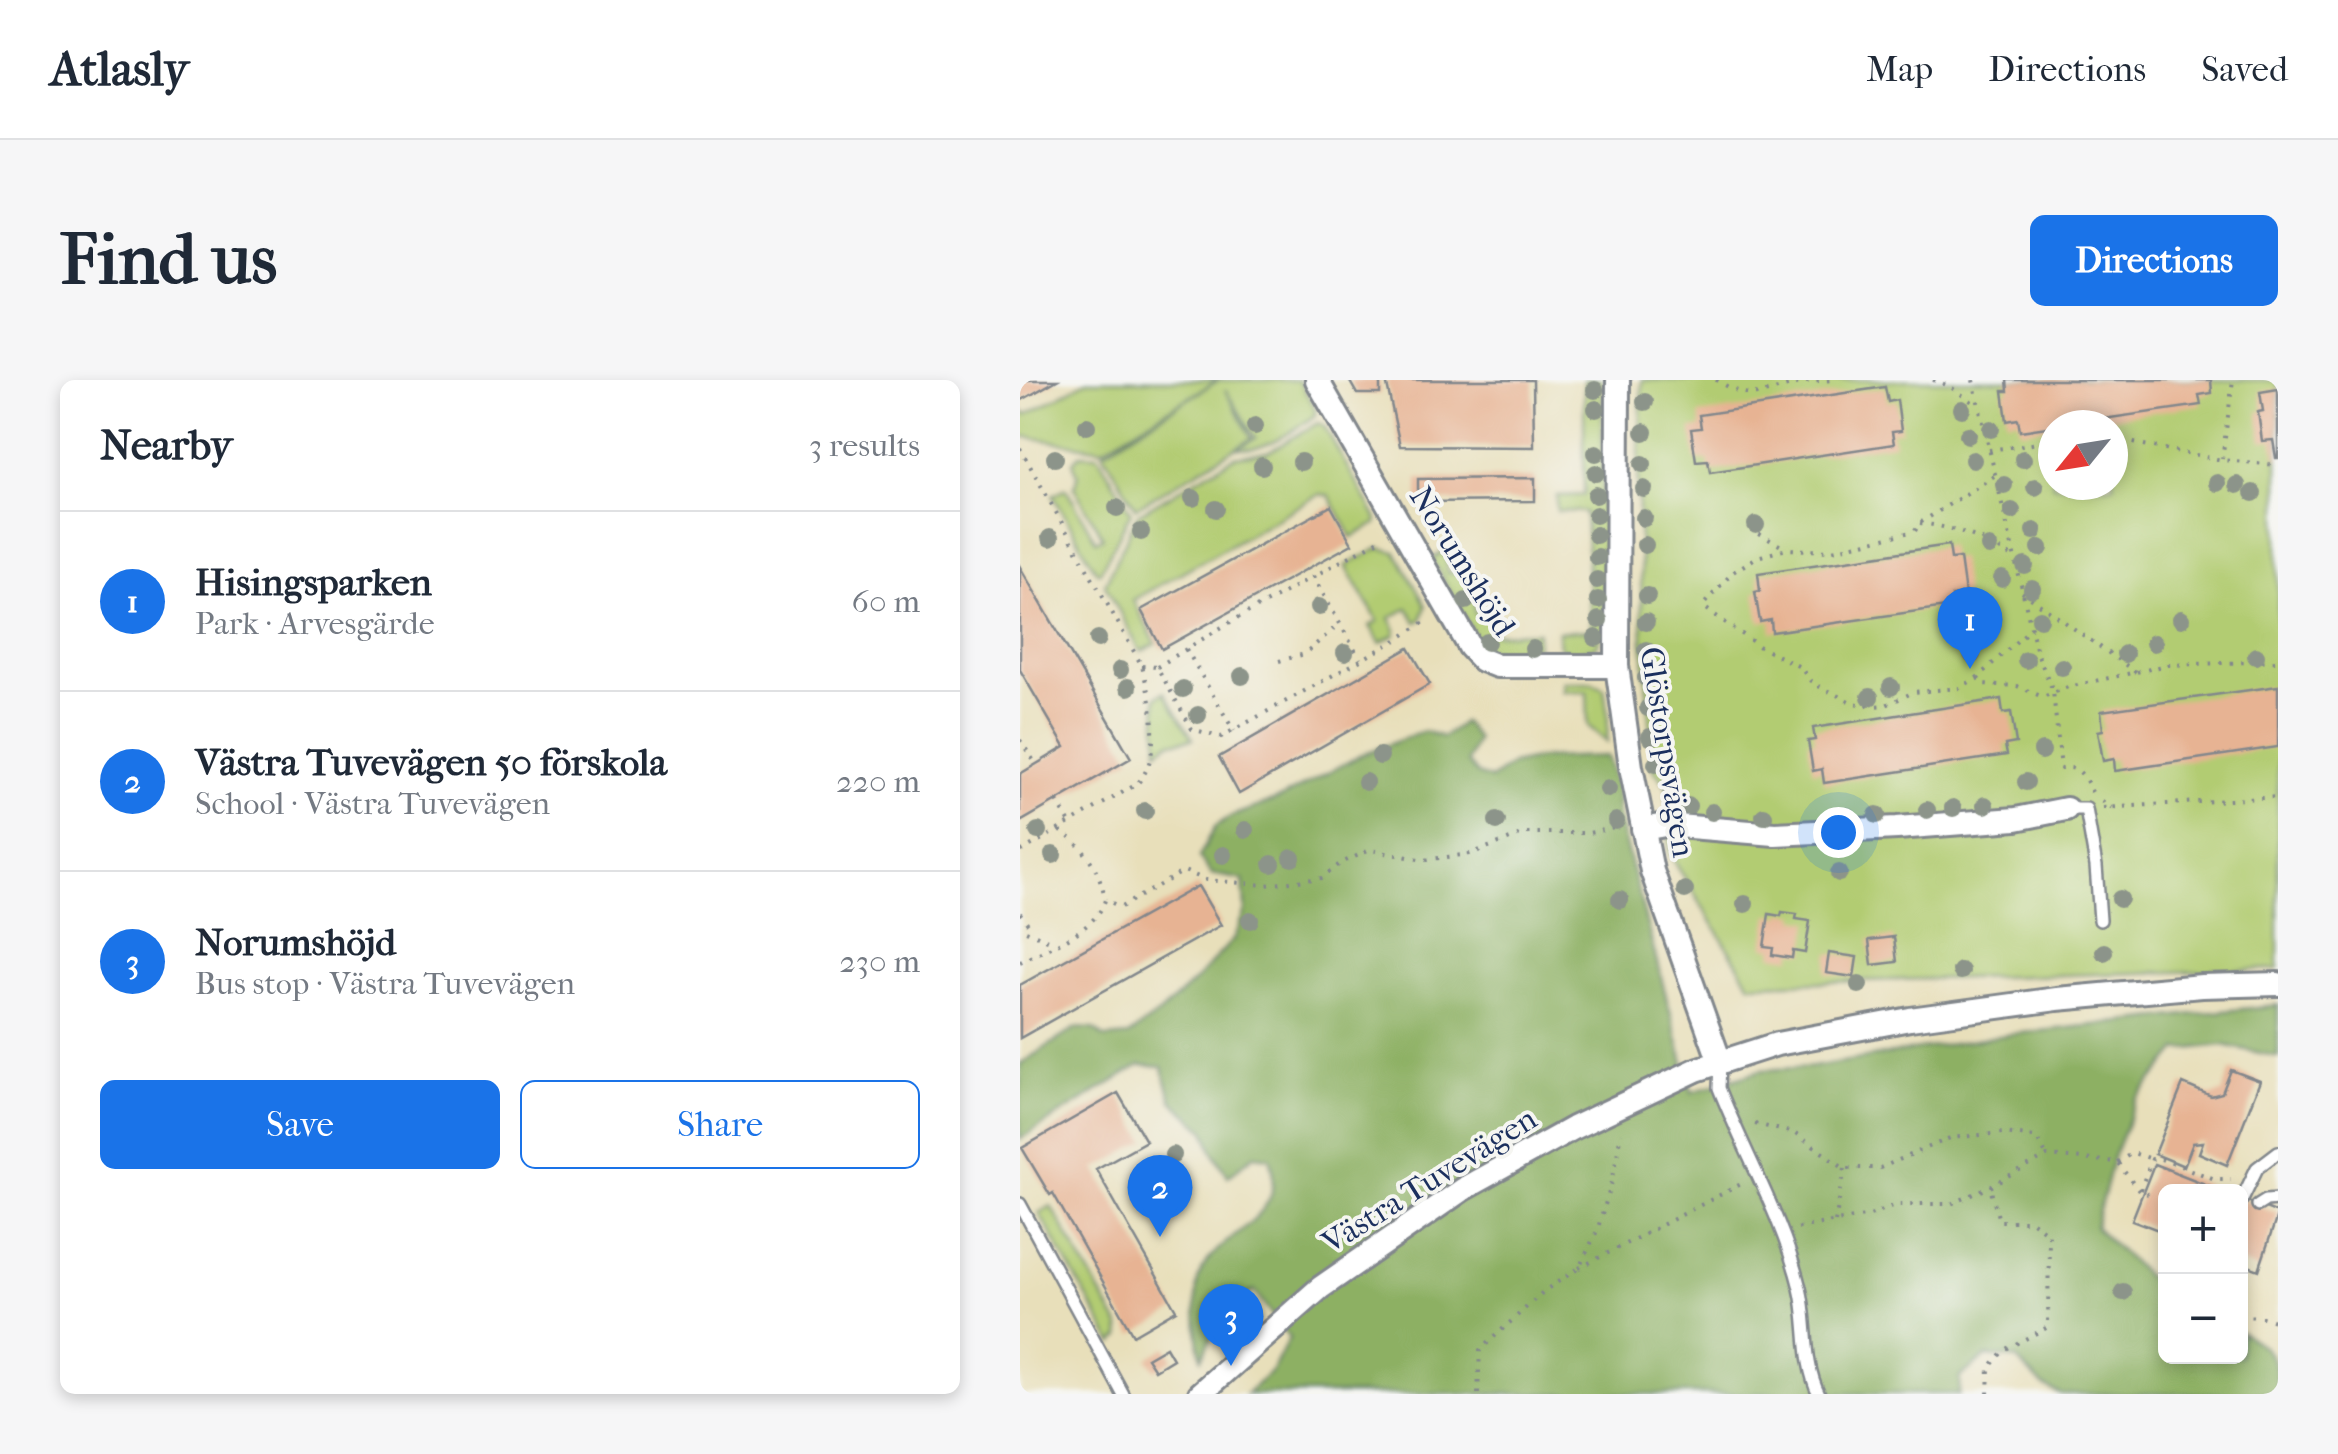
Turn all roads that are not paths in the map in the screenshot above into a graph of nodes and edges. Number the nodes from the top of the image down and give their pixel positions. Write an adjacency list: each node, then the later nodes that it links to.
1 (1317, 380): 3 (street, Norumshöjd)
2 (1618, 380): 3 (street, Glöstorpsvägen)
3 (1618, 666): 5 (street, Glöstorpsvägen)
4 (2076, 809): 5 (street); 6 (lane)
5 (1635, 828): 8 (street, Glöstorpsvägen)
6 (2100, 920)
7 (2278, 984): 8 (street, Västra Tuvevägen)
8 (1720, 1062): 15 (street, Västra Tuvevägen); 16 (lane)
9 (2278, 1152): 10 (lane)
10 (2248, 1188)
11 (2278, 1199): 13 (lane)
12 (1020, 1204): 14 (lane)
13 (2258, 1206)
14 (1123, 1394)
15 (1200, 1394)
16 (1819, 1394)

